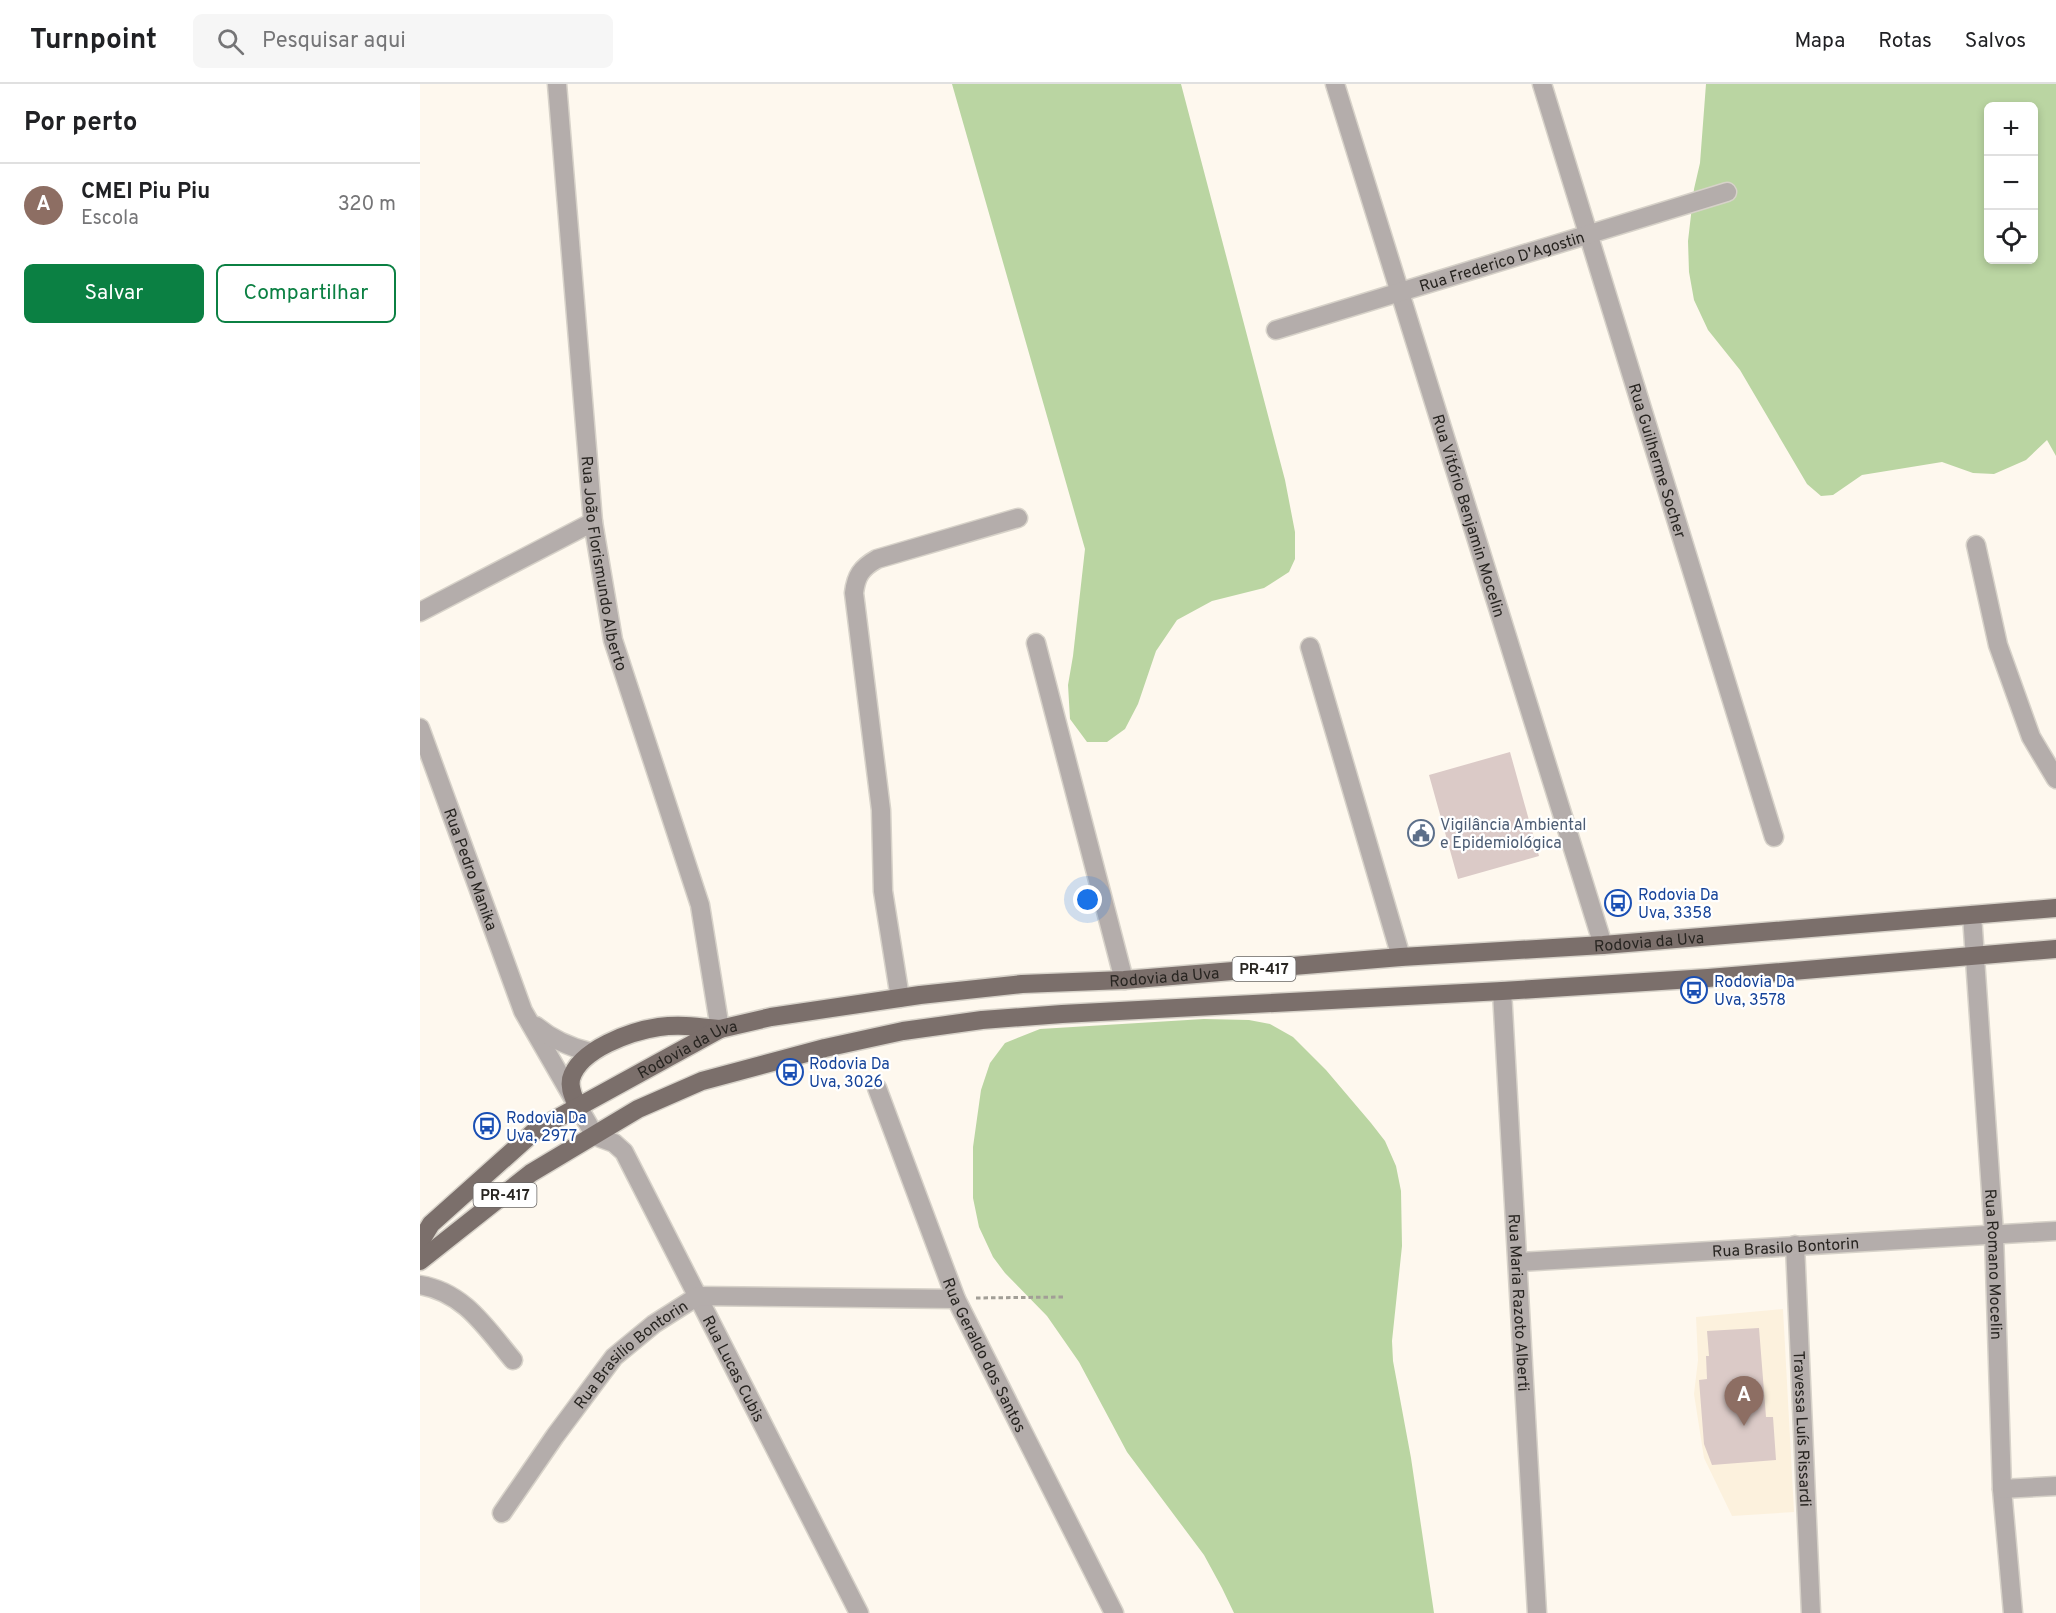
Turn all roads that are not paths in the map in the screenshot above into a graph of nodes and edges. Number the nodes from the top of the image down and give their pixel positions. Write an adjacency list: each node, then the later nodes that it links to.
1 (557, 84): 9 (street, Rua João Florismundo Alberto)
2 (1335, 84): 6 (street, Rua Vitório Benjamin Mocelin)
3 (1542, 84): 5 (street, Rua Guilherme Socher)
4 (1727, 192): 5 (street, Rua Frederico D'Agostin)
5 (1588, 234): 6 (street, Rua Frederico D'Agostin); 16 (street, Rua Guilherme Socher)
6 (1400, 292): 7 (street, Rua Frederico D'Agostin); 19 (street, Rua Vitório Benjamin Mocelin)
7 (1276, 330)
8 (1018, 518): 25 (street)
9 (593, 522): 11 (street); 27 (street, Rua João Florismundo Alberto)
10 (1976, 545): 15 (street)
11 (420, 612)
12 (1036, 643): 23 (street)
13 (1310, 647): 22 (street)
14 (420, 728): 26 (street, Rua Pedro Manika)
15 (2056, 779)
16 (1774, 837)
17 (2055, 905): 18 (main road, Rodovia da Uva / PR-417)
18 (1972, 915): 19 (main road, Rodovia da Uva / PR-417); 21 (street, Rua Romano Mocelin)
19 (1603, 945): 22 (main road, Rodovia da Uva / PR-417)
20 (2056, 949): 21 (main road, Rodovia da Uva / PR-417)
21 (1975, 955): 24 (main road, Rodovia da Uva / PR-417); 33 (street, Rua Romano Mocelin)
22 (1401, 957): 23 (main road, Rodovia da Uva / PR-417)
23 (1124, 980): 25 (main road, Rodovia da Uva / PR-417)
24 (1502, 991): 31 (main road, Rodovia da Uva / PR-417); 37 (street, Rua Maria Razoto Alberti)
25 (900, 998): 27 (main road, Rodovia da Uva / PR-417)
26 (523, 1011): 28 (street, Rua Pedro Manika); 30 (street, Rua Pedro Manika)
27 (720, 1029): 28 (main road); 30 (main road, Rodovia da Uva / PR-417)
28 (590, 1052): 30 (main road)
29 (877, 1088): 40 (street, Rua Geraldo dos Santos)
30 (577, 1106): 31 (street, Rua Pedro Manika); 34 (main road, Rodovia da Uva / PR-417)
31 (595, 1136): 36 (main road, Rodovia da Uva / PR-417); 39 (street, Rua Lucas Cubis)
32 (2056, 1231): 33 (street, Rua Brasilo Bontorin)
33 (1994, 1234): 35 (street, Rua Brasilo Bontorin); 43 (street, Rua Romano Mocelin)
34 (420, 1242)
35 (1795, 1245): 37 (street, Rua Brasilo Bontorin); 48 (street, Travessa Luís Rissardi)
36 (420, 1261)
37 (1518, 1262): 47 (street, Rua Maria Razoto Alberti)
38 (420, 1285): 41 (street)
39 (698, 1296): 40 (street, Rua Brasilio Bontorin); 44 (street, Rua Brasilio Bontorin); 45 (street, Rua Lucas Cubis)
40 (956, 1299): 46 (street, Rua Geraldo dos Santos)
41 (513, 1360)
42 (2056, 1486): 43 (street)
43 (2002, 1489): 49 (street, Rua Romano Mocelin)
44 (502, 1513)
45 (859, 1613)
46 (1114, 1613)
47 (1537, 1613)
48 (1811, 1613)
49 (2013, 1613)

